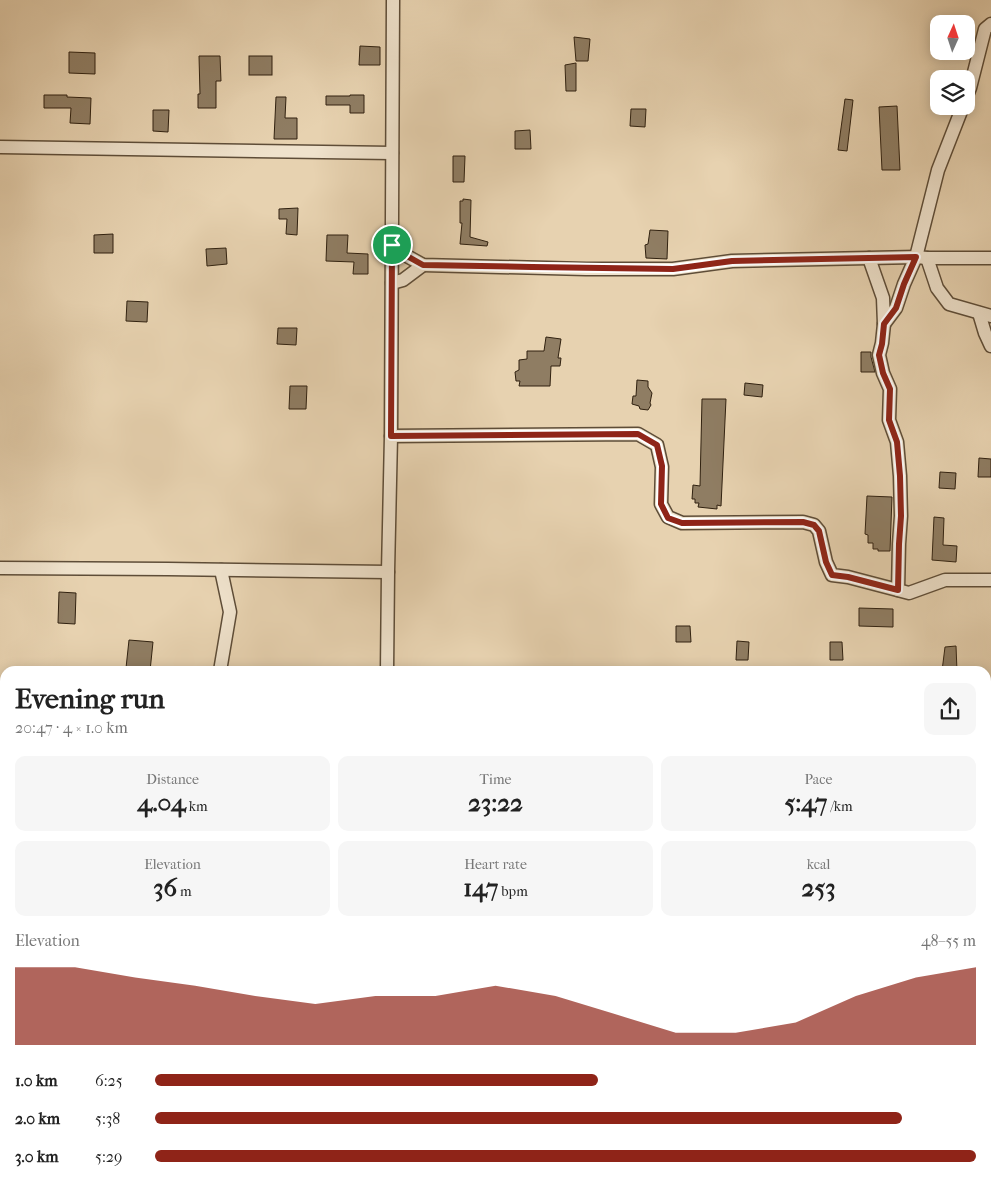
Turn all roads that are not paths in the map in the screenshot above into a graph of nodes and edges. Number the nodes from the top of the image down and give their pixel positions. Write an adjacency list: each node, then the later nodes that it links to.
1 (393, 0): 6 (street)
2 (991, 24): 3 (street)
3 (975, 70)
4 (959, 115): 9 (street)
5 (0, 147): 6 (street)
6 (392, 153): 7 (street)
7 (392, 245): 11 (street); 12 (street)
8 (869, 258): 9 (street); 11 (street); 14 (street)
9 (922, 258): 10 (street); 13 (street); 14 (street)
10 (991, 258)
11 (423, 265): 12 (street)
12 (392, 283): 16 (street)
13 (985, 314): 15 (street)
14 (884, 324): 21 (street)
15 (991, 346)
16 (391, 436): 19 (street); 21 (street)
17 (0, 568): 18 (street)
18 (221, 570): 19 (street); 22 (street)
19 (388, 572): 23 (street)
20 (991, 580): 21 (street)
21 (898, 590)
22 (221, 666)
23 (388, 666)

